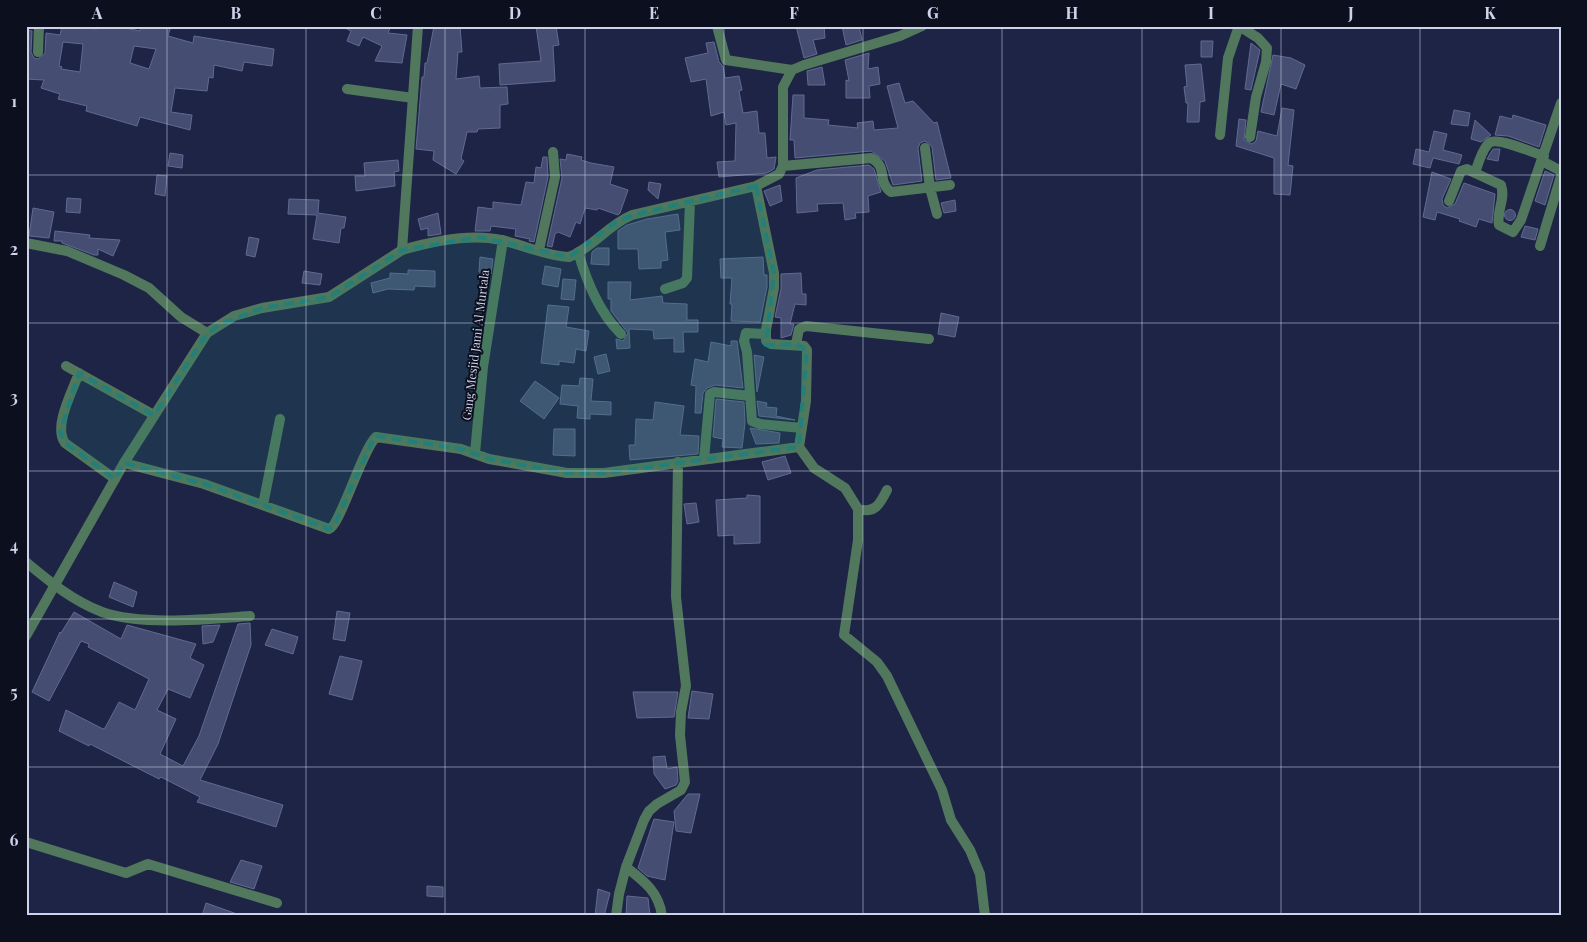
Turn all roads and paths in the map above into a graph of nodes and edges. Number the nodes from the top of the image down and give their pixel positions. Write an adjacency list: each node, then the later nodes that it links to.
1 (39, 26): 6 (street)
2 (418, 26): 9 (street)
3 (717, 26): 7 (street)
4 (922, 26): 7 (street)
5 (1239, 26): 11 (street); 12 (street)
6 (38, 52)
7 (792, 70): 16 (street)
8 (348, 89): 9 (street)
9 (413, 98): 29 (street)
10 (1561, 103): 15 (street)
11 (1220, 135)
12 (1250, 137)
13 (925, 148): 22 (street)
14 (553, 152): 30 (street)
15 (1543, 159): 17 (street); 18 (street); 18 (street)
16 (783, 166): 21 (street); 22 (street)
17 (1561, 170)
18 (1474, 173): 23 (street)
19 (1561, 176): 28 (street)
20 (950, 185): 22 (street)
21 (756, 186): 24 (street); 35 (street)
22 (930, 188): 25 (street)
23 (1448, 201)
24 (690, 202): 31 (street); 32 (street)
25 (937, 214)
26 (503, 240): 29 (street); 30 (street); 45 (street, Gang Mesjid Jami Al Murtala)
27 (26, 243): 33 (street)
28 (1540, 246)
29 (402, 250): 33 (street)
30 (538, 250): 31 (street)
31 (578, 252): 34 (street)
32 (665, 289)
33 (207, 333): 41 (street)
34 (621, 334)
35 (766, 334): 37 (street); 40 (street)
36 (930, 339): 37 (street)
37 (796, 344): 43 (street)
38 (66, 366): 39 (street)
39 (79, 373): 41 (street); 49 (street)
40 (750, 396): 43 (street); 46 (street)
41 (154, 416): 48 (street)
42 (280, 419): 51 (street)
43 (802, 428): 44 (street)
44 (799, 447): 46 (street); 52 (street)
45 (475, 453): 47 (street); 51 (street)
46 (704, 459): 47 (street)
47 (678, 462): 58 (street)
48 (124, 463): 49 (street); 51 (street)
49 (115, 479): 54 (street)
50 (887, 490): 52 (street)
51 (263, 505)
52 (858, 509): 62 (street)
53 (26, 562): 54 (street)
54 (54, 586): 55 (street); 56 (street)
55 (250, 616)
56 (26, 636)
57 (26, 842): 59 (street)
58 (626, 866): 60 (street); 61 (street)
59 (277, 903)
60 (616, 916)
61 (662, 916)
62 (985, 916)

